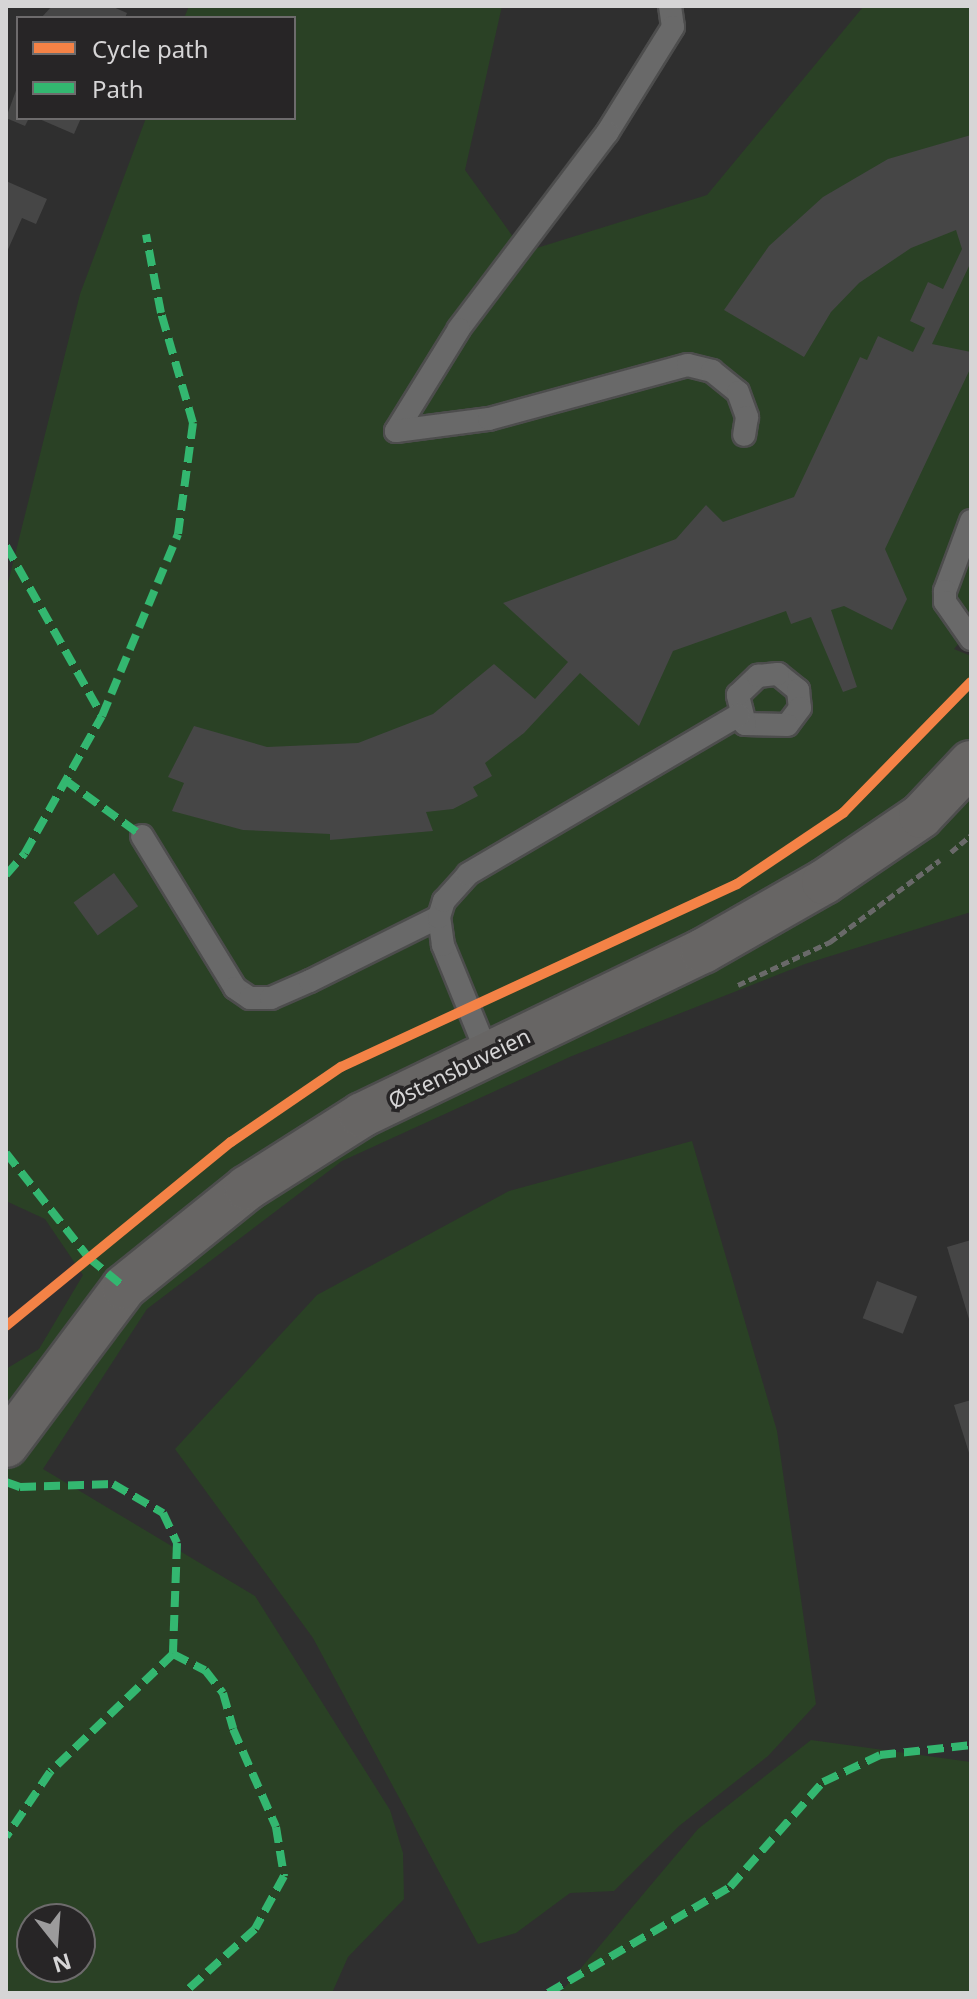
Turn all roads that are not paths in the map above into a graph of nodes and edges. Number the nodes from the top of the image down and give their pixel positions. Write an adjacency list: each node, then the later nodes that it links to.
1 (670, 6): 2 (lane)
2 (744, 435)
3 (971, 521): 4 (lane)
4 (971, 639)
5 (739, 715): 8 (lane)
6 (971, 763): 9 (main road, Østensbuveien)
7 (142, 836): 8 (lane)
8 (439, 917): 9 (lane)
9 (487, 1053): 10 (main road, Østensbuveien)
10 (6, 1445)

